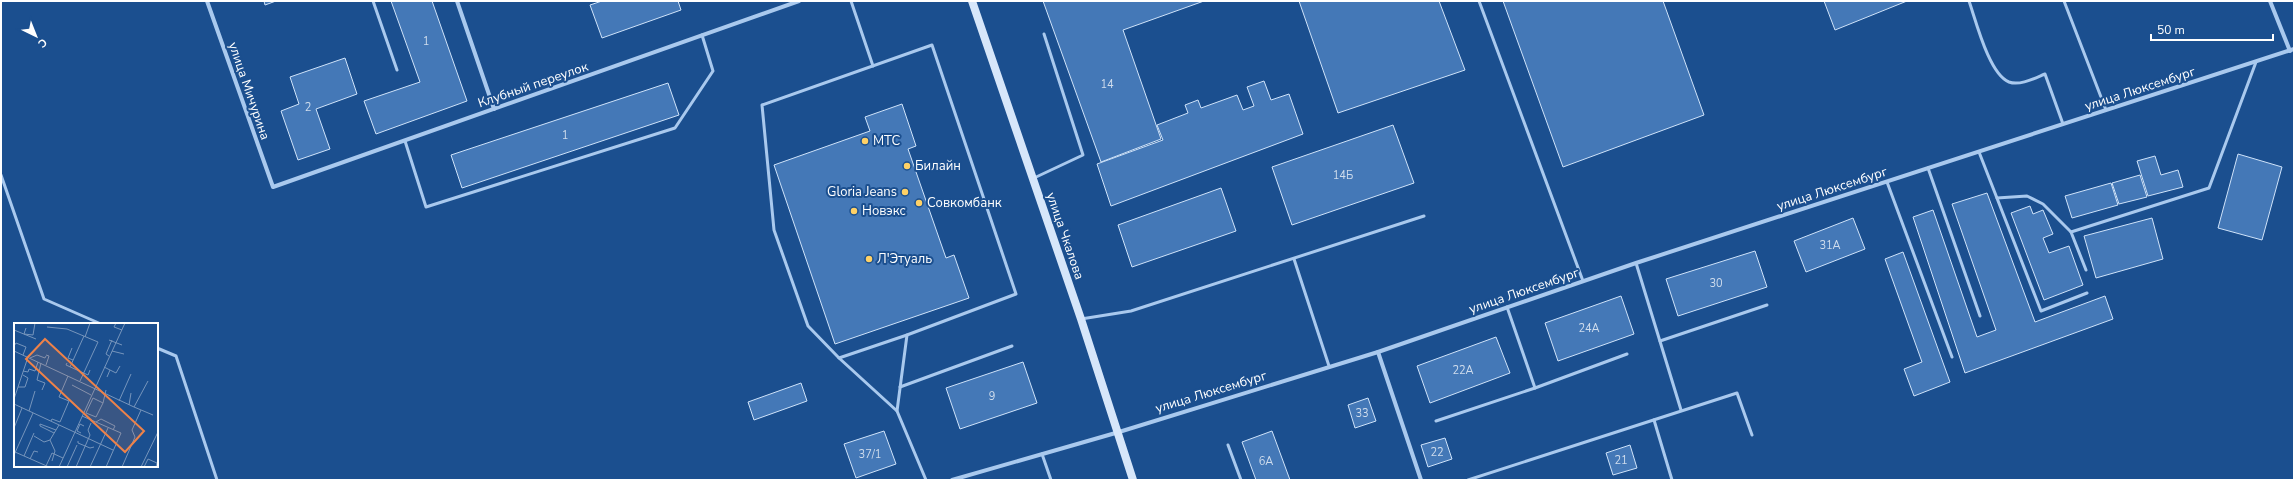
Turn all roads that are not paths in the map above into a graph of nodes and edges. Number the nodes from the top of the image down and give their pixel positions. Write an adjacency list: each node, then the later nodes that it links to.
1 (207, 1): 26 (street, улица Мичурина)
2 (373, 1): 16 (lane)
3 (457, 1): 17 (street)
4 (799, 1): 12 (street, Клубный переулок)
5 (851, 1): 15 (lane)
6 (972, 1): 24 (street, улица Чкалова)
7 (1479, 1): 33 (lane)
8 (1969, 1): 19 (lane)
9 (2064, 1): 18 (lane)
10 (2270, 1): 13 (street)
11 (1044, 34): 24 (lane)
12 (702, 35): 17 (street, Клубный переулок); 20 (lane)
13 (2292, 50): 14 (street, улица Люксембург)
14 (2256, 62): 18 (street, улица Люксембург); 29 (lane)
15 (874, 66): 40 (lane); 47 (lane)
16 (396, 70)
17 (494, 109): 20 (street, Клубный переулок)
18 (2106, 110): 19 (street, улица Люксембург)
19 (2063, 124): 21 (street, улица Люксембург)
20 (404, 140): 26 (street, Клубный переулок)
21 (1979, 152): 22 (street, улица Люксембург); 27 (lane)
22 (1928, 168): 25 (street, улица Люксембург); 37 (lane)
23 (1, 175): 39 (lane)
24 (1032, 179): 38 (street, улица Чкалова)
25 (1887, 182): 31 (street, улица Люксембург); 46 (lane)
26 (273, 187)
27 (1997, 198): 29 (lane); 34 (lane)
28 (1424, 216): 30 (lane)
29 (2071, 232): 32 (lane)
30 (1294, 259): 38 (lane); 48 (lane)
31 (1636, 263): 33 (street, улица Люксембург); 41 (lane)
32 (2086, 270)
33 (1583, 281): 36 (street, улица Люксембург)
34 (2087, 293)
35 (1767, 305): 41 (lane)
36 (1507, 307): 44 (street, улица Люксембург); 50 (lane)
37 (1980, 316)
38 (1081, 319): 55 (street, улица Чкалова)
39 (99, 323)
40 (907, 335): 47 (lane); 49 (lane)
41 (1660, 341): 52 (lane)
42 (1012, 346): 49 (lane)
43 (158, 348): 59 (lane)
44 (1378, 352): 48 (street, улица Люксембург); 65 (street)
45 (1627, 354): 50 (lane)
46 (1952, 357)
47 (839, 358): 51 (lane)
48 (1329, 366): 55 (street, улица Люксембург)
49 (900, 387): 51 (lane)
50 (1535, 388): 54 (lane)
51 (897, 410): 60 (lane)
52 (1681, 410): 53 (lane); 56 (lane)
53 (1654, 420): 66 (lane); 67 (lane)
54 (1436, 421)
55 (1118, 432): 58 (street, улица Люксембург); 63 (street, улица Чкалова)
56 (1752, 435)
57 (1228, 445): 64 (lane)
58 (1042, 454): 61 (street, улица Люксембург); 62 (lane)
59 (217, 480)
60 (926, 480)
61 (952, 480)
62 (1051, 480)
63 (1133, 480)
64 (1241, 480)
65 (1421, 480)
66 (1468, 480)
67 (1672, 480)

